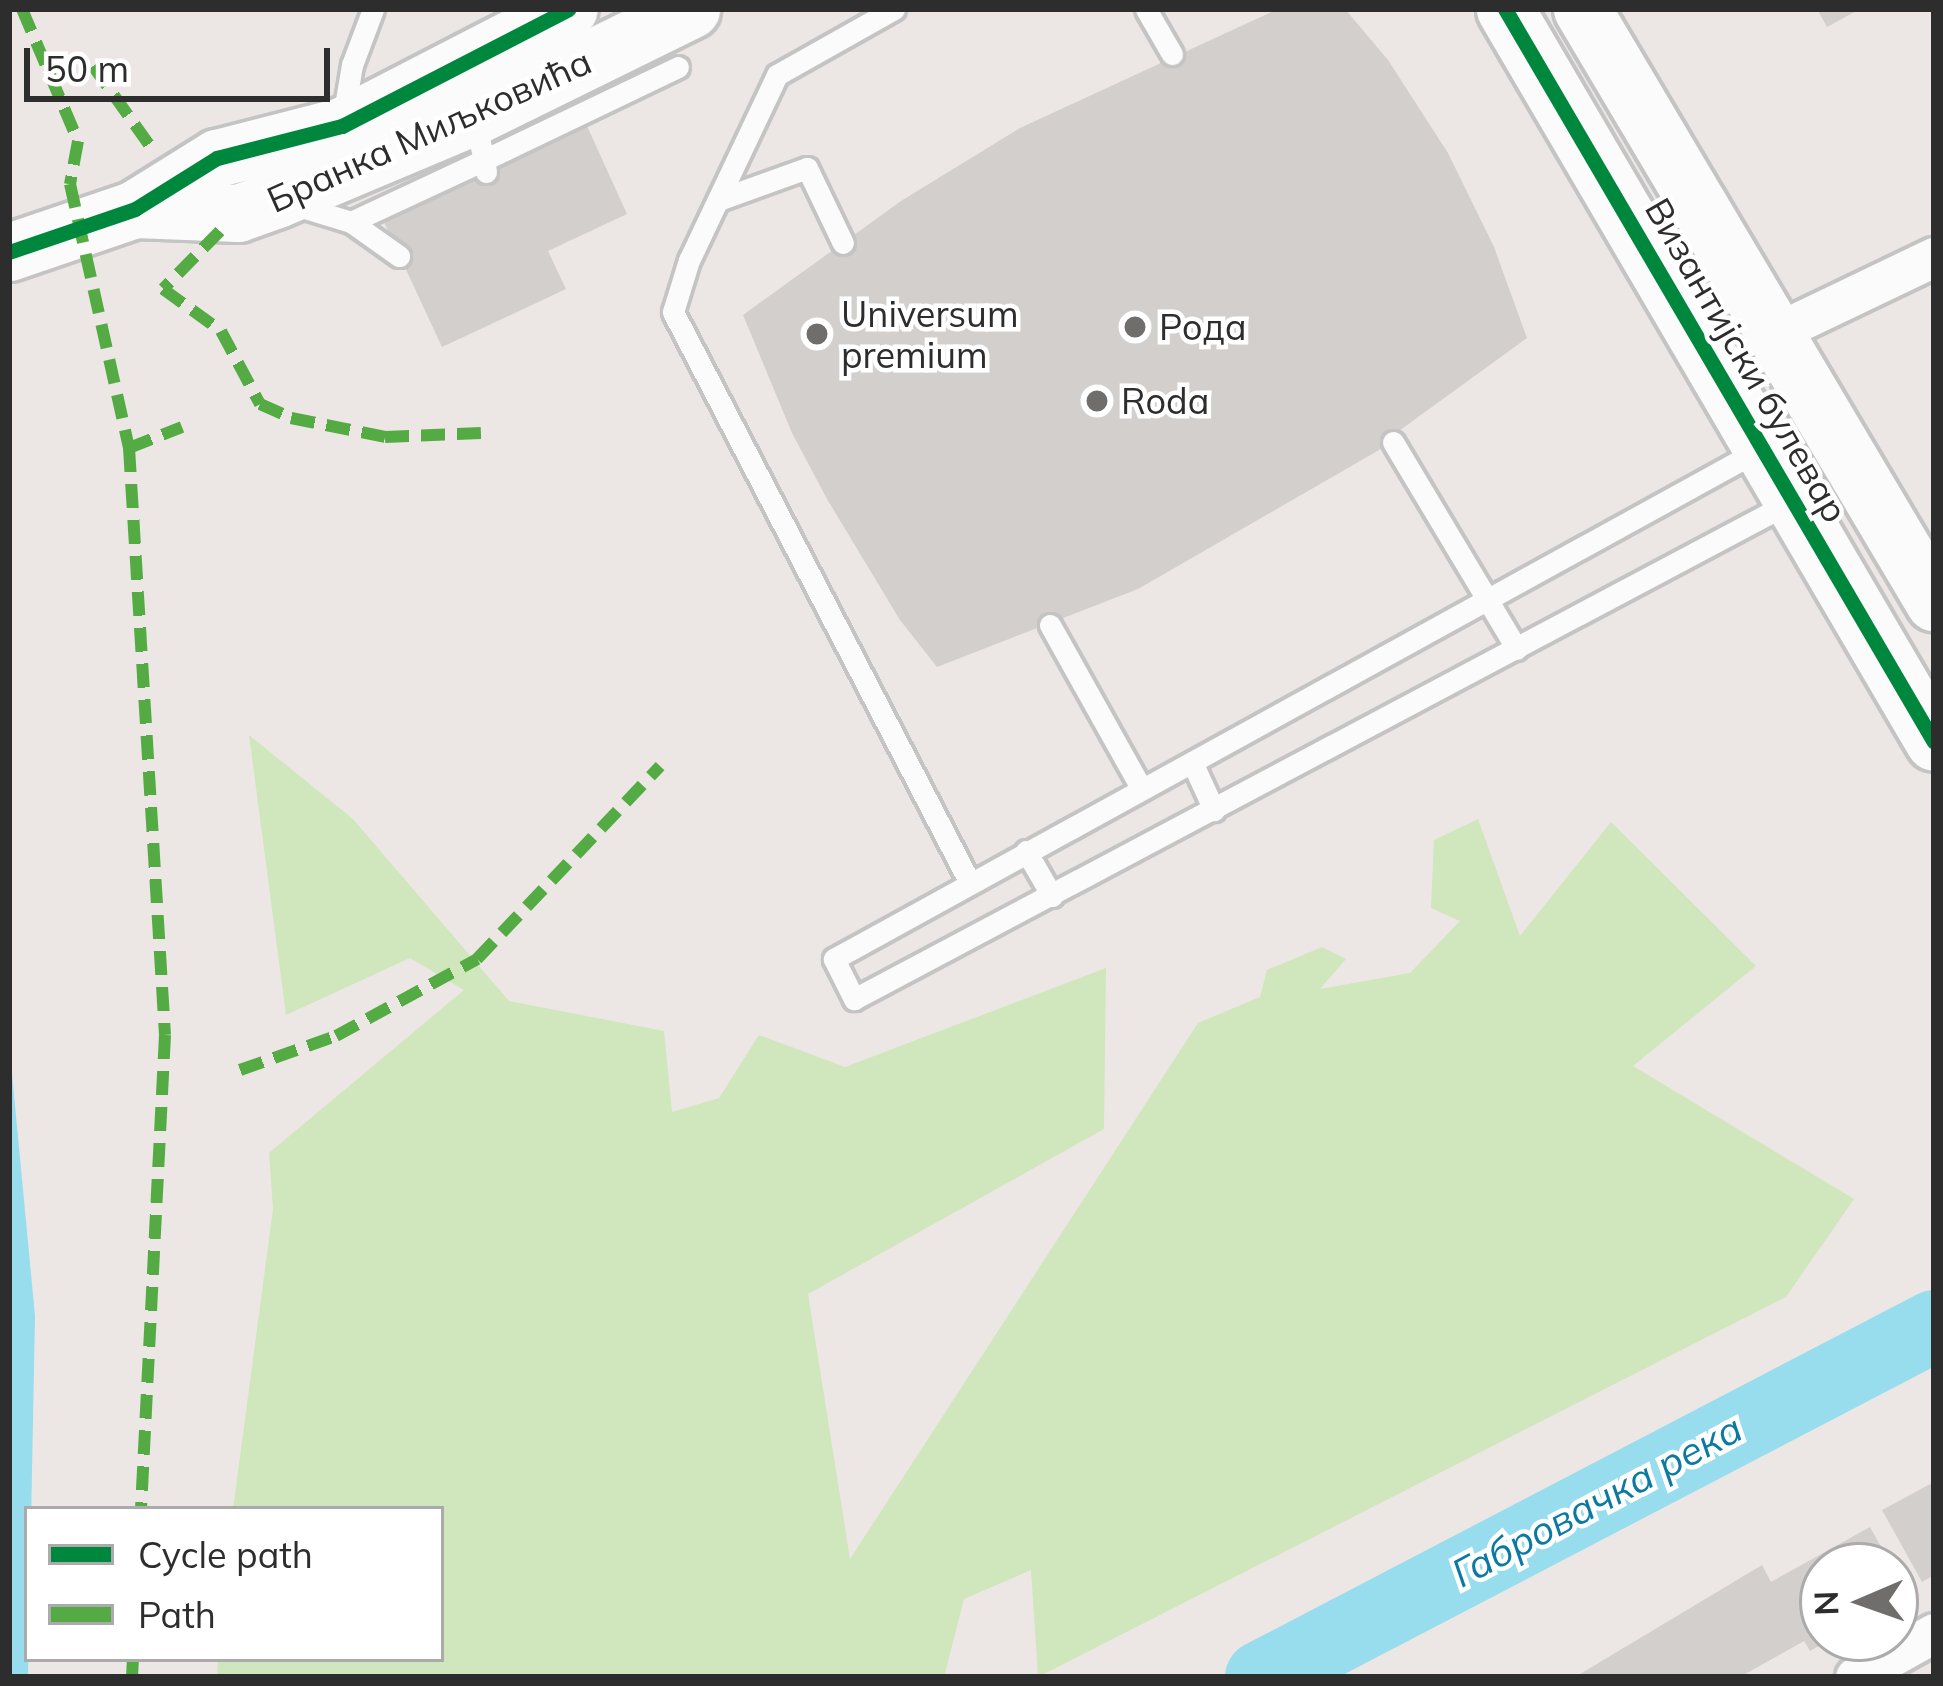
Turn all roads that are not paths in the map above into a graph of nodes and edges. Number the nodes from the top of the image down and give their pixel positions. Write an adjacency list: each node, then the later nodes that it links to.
1 (374, 9): 10 (lane)
2 (569, 9): 10 (street, Бранка Миљковића)
3 (691, 9): 11 (street, Бранка Миљковића)
4 (893, 9): 12 (lane)
5 (1146, 9): 8 (lane)
6 (1505, 9): 22 (street, Византијски булевар)
7 (1582, 9): 20 (street, Византијски булевар)
8 (1172, 54)
9 (678, 67): 11 (lane)
10 (342, 126): 14 (street, Бранка Миљковића)
11 (481, 149): 13 (street, Бранка Миљковића); 15 (lane)
12 (721, 199): 16 (lane); 33 (lane)
13 (278, 200): 14 (street, Бранка Миљковића); 15 (lane)
14 (135, 209): 17 (street)
15 (351, 222): 18 (lane)
16 (843, 243)
17 (9, 252)
18 (399, 256)
19 (1934, 257): 20 (street)
20 (1773, 334): 25 (street, Византијски булевар)
21 (1394, 442): 24 (lane)
22 (1766, 446): 23 (street, Византијски булевар); 24 (lane)
23 (1794, 500): 27 (lane); 28 (street, Византијски булевар)
24 (1488, 602): 27 (lane); 29 (lane)
25 (1934, 602)
26 (1050, 625): 30 (lane)
27 (1517, 649): 31 (lane)
28 (1934, 742)
29 (1192, 762): 30 (lane); 31 (lane)
30 (1141, 788): 32 (lane)
31 (1214, 810): 34 (lane)
32 (1026, 851): 33 (lane); 34 (lane)
33 (970, 883): 34 (lane)
34 (1052, 896)
35 (1934, 1634): 36 (street)
36 (1855, 1677)

